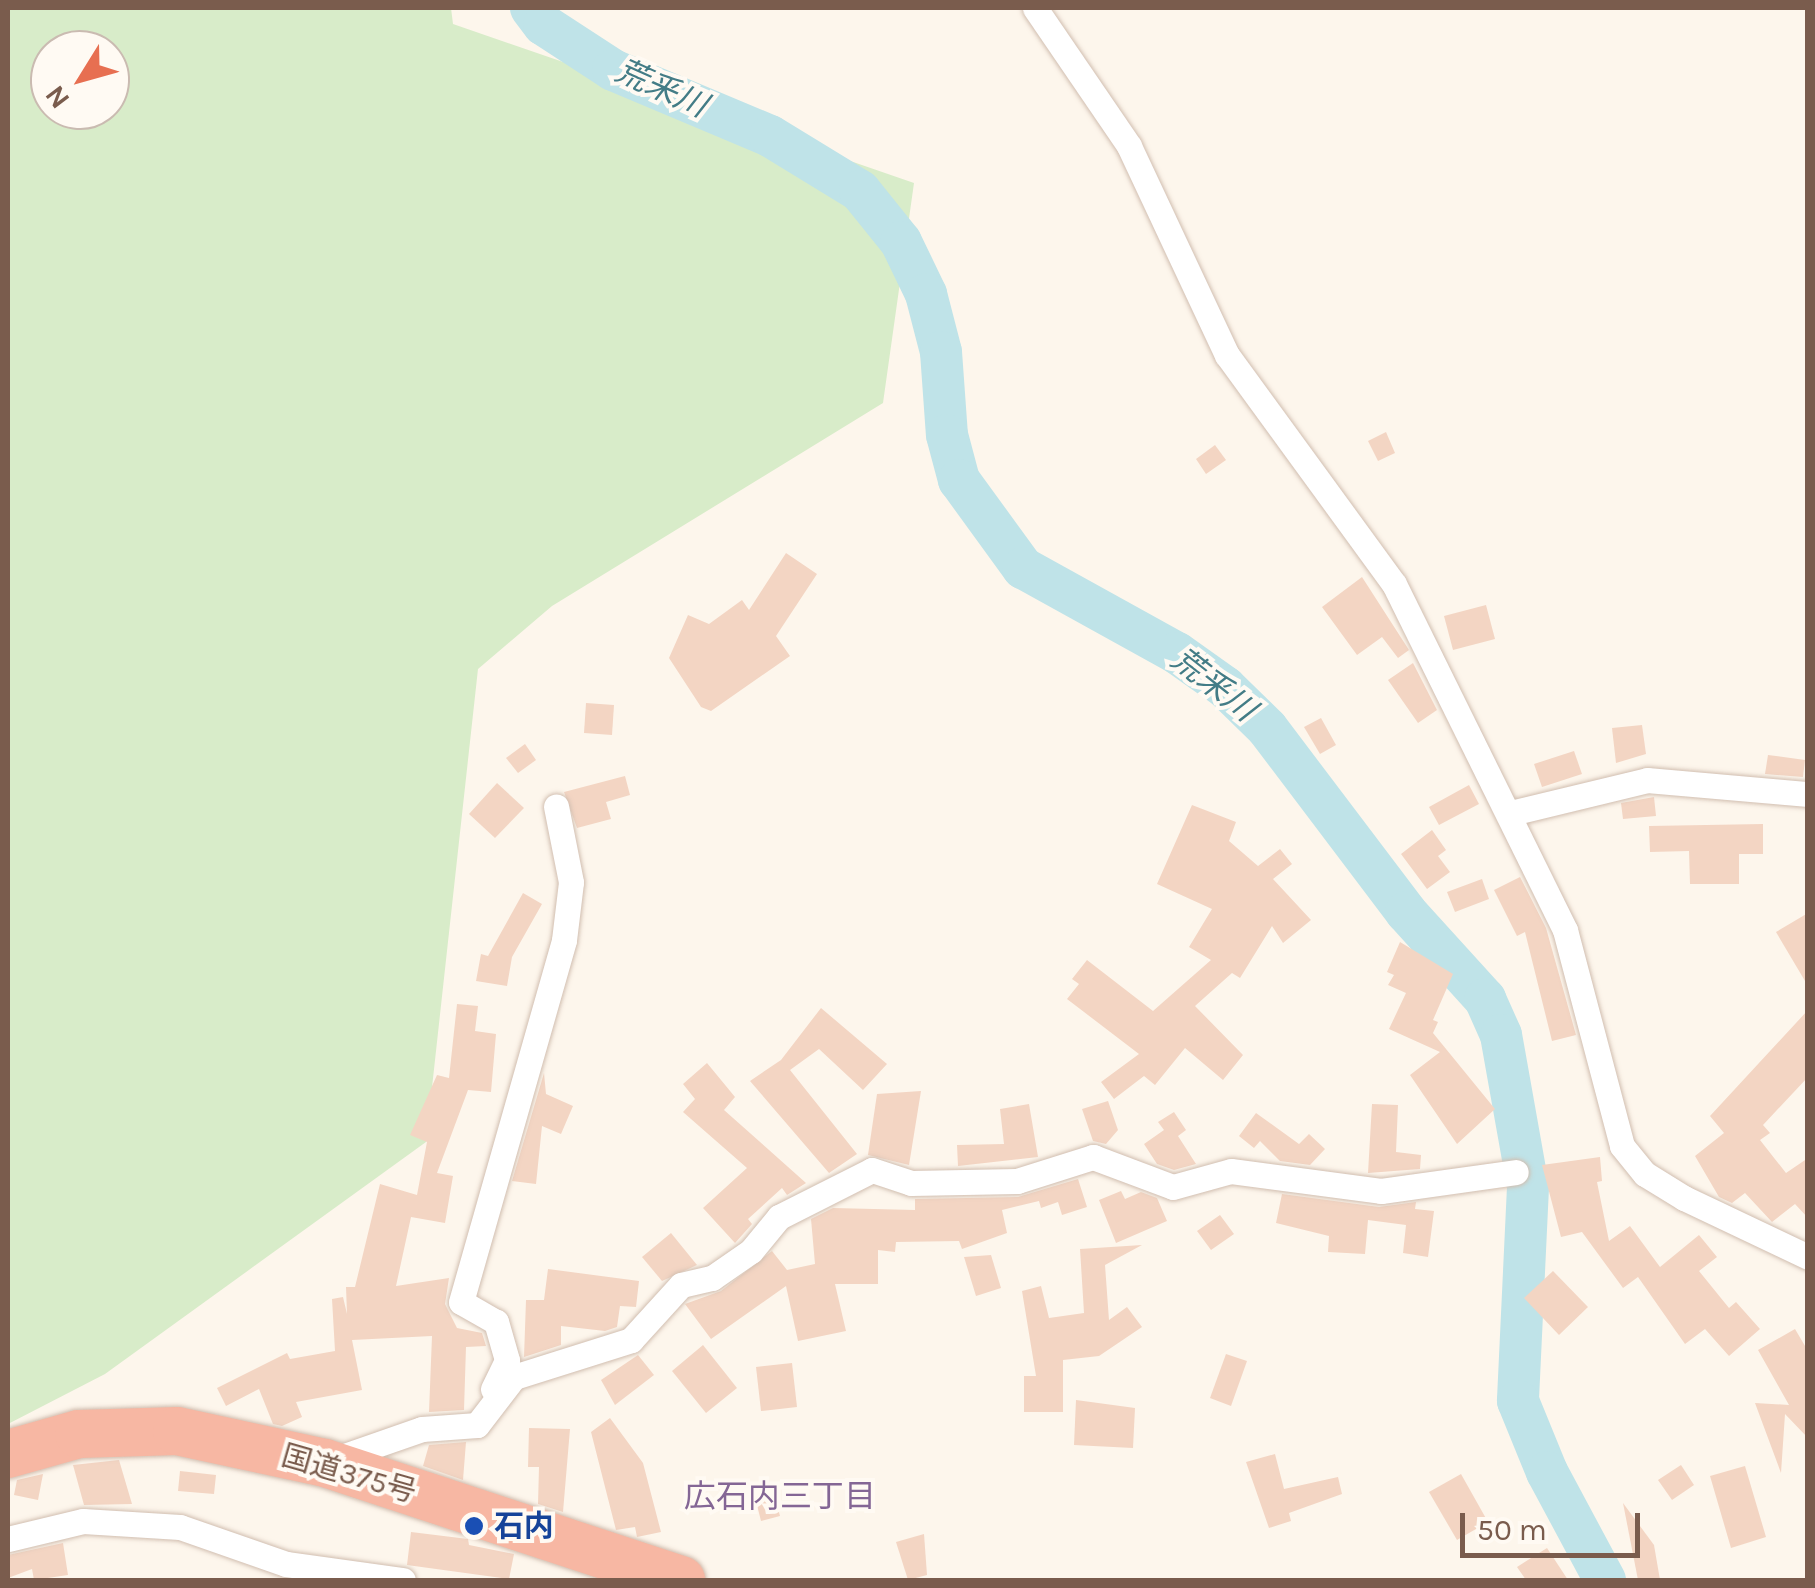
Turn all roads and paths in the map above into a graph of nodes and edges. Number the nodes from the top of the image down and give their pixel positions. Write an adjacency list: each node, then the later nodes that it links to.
1 (1035, 8): 4 (street)
2 (1808, 794): 4 (street)
3 (556, 806): 7 (street)
4 (1511, 814): 6 (street)
5 (1516, 1172): 7 (street)
6 (1808, 1257)
7 (476, 1425): 9 (street)
8 (8, 1454): 9 (highway, 国道375号)
9 (325, 1462): 12 (highway, 国道375号)
10 (8, 1539): 11 (street)
11 (402, 1580)
12 (681, 1580)

